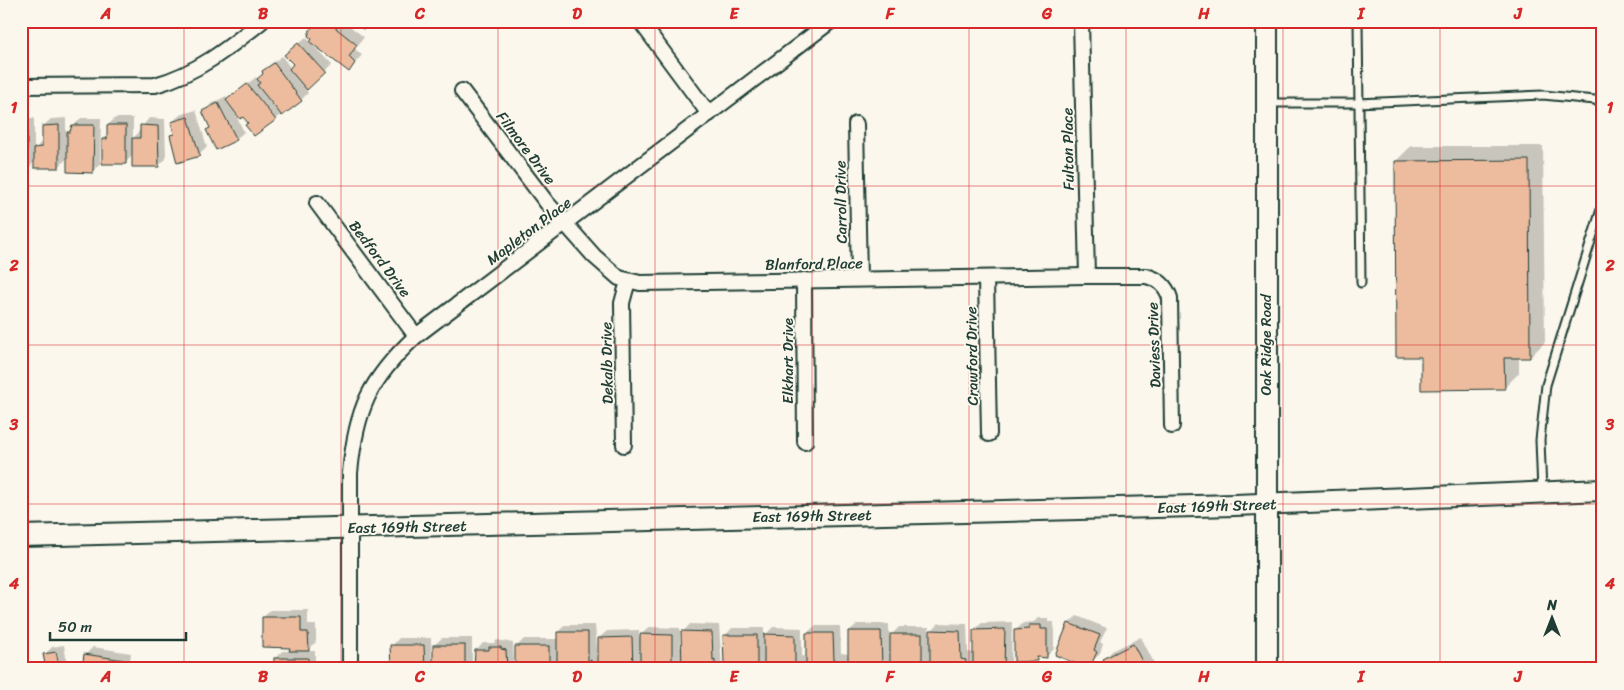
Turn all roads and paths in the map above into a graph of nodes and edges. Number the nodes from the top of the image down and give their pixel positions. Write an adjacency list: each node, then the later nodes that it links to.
1 (262, 21): 7 (street)
2 (640, 21): 12 (street)
3 (831, 21): 12 (street, Mapleton Place)
4 (1081, 21): 17 (street, Fulton Place)
5 (1267, 21): 9 (street, Oak Ridge Road)
6 (1358, 21): 10 (lane)
7 (21, 86)
8 (462, 91): 16 (street, Filmore Drive)
9 (1267, 103): 10 (lane); 30 (street, Oak Ridge Road)
10 (1357, 103): 11 (lane); 22 (lane)
11 (1603, 105)
12 (709, 114): 16 (street, Mapleton Place)
13 (856, 124): 19 (street, Carroll Drive)
14 (317, 203): 23 (street, Bedford Drive)
15 (1603, 203): 29 (lane)
16 (565, 224): 21 (street, Blanford Place); 23 (street, Mapleton Place)
17 (1086, 276): 18 (street, Blanford Place); 24 (street, Daviess Drive)
18 (986, 278): 19 (street, Blanford Place); 25 (street, Crawford Drive)
19 (859, 279): 20 (street, Blanford Place)
20 (804, 280): 21 (street, Blanford Place); 26 (street, Elkhart Drive)
21 (628, 281): 27 (street, Dekalb Drive)
22 (1361, 283)
23 (416, 336): 31 (street, Mapleton Place)
24 (1172, 426)
25 (989, 434)
26 (805, 442)
27 (624, 445)
28 (1603, 490): 29 (street, East 169th Street)
29 (1542, 492): 30 (street, East 169th Street)
30 (1266, 504): 31 (street, East 169th Street); 34 (street, Oak Ridge Road)
31 (350, 528): 32 (street, East 169th Street); 33 (street, Mapleton Place)
32 (21, 536)
33 (350, 669)
34 (1267, 669)

